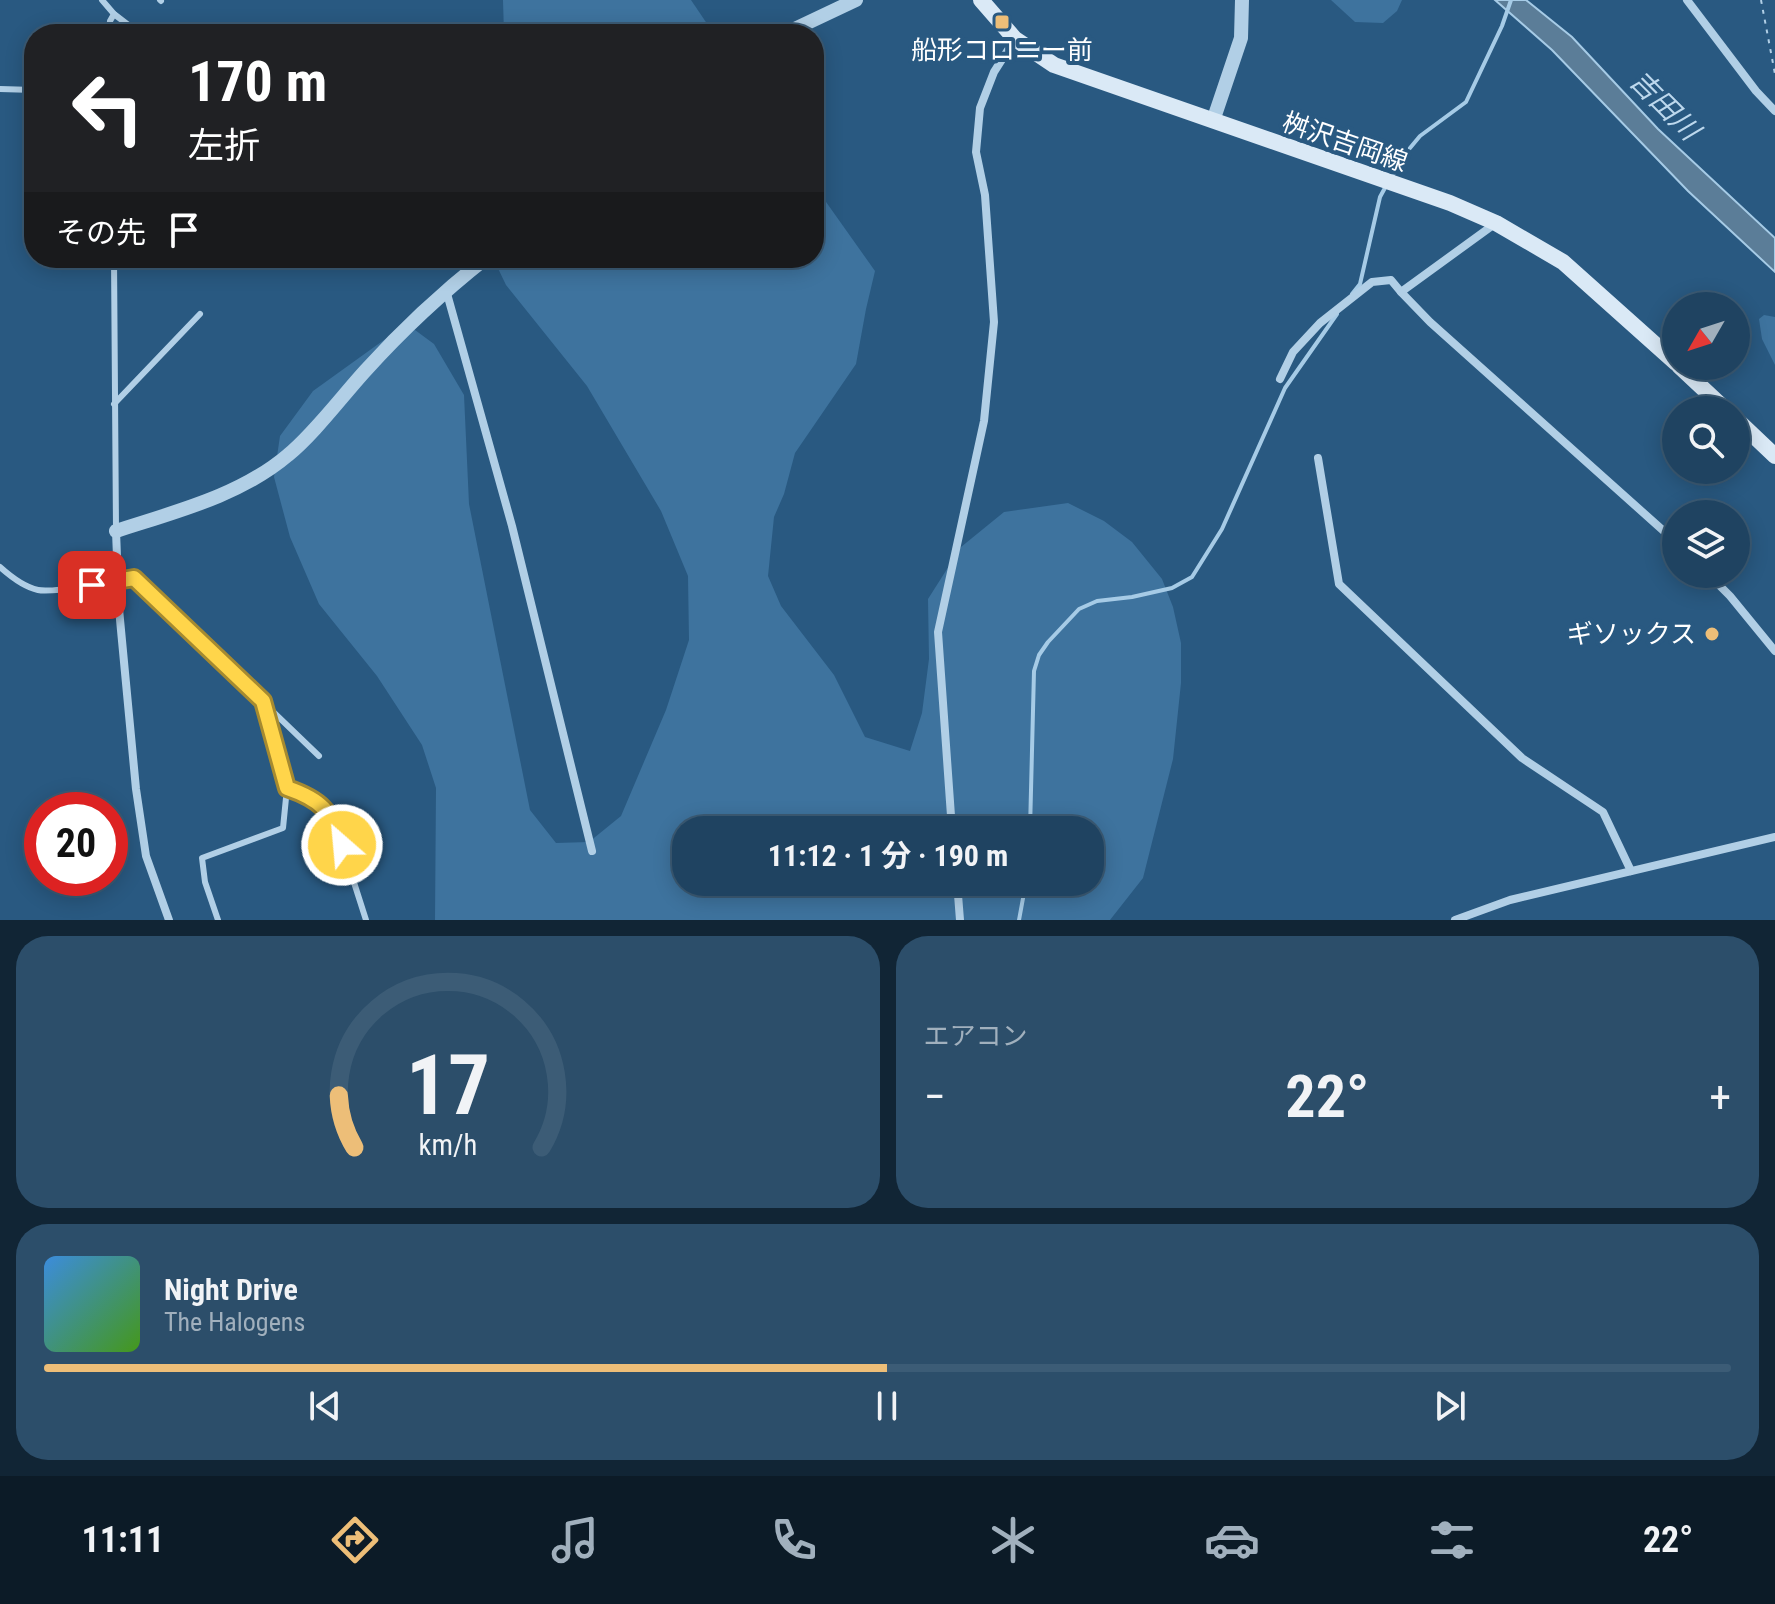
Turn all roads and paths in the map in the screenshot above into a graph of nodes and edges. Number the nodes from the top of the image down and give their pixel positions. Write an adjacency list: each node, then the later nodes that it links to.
1 (102, 0): 7 (lane)
2 (856, 0): 10 (street)
3 (981, 0): 11 (main road, 桝沢吉岡線)
4 (1242, 0): 16 (street)
5 (1687, 0): 15 (street)
6 (1761, 0): 12 (path)
7 (114, 14): 8 (lane); 9 (lane)
8 (112, 24)
9 (127, 24)
10 (805, 24)
11 (1015, 39): 16 (main road, 桝沢吉岡線); 40 (street)
12 (1775, 74)
13 (0, 89): 14 (lane)
14 (24, 90)
15 (1775, 111)
16 (1213, 121): 17 (main road, 桝沢吉岡線)
17 (1496, 223): 21 (street); 23 (main road, 桝沢吉岡線)
18 (114, 268): 27 (lane)
19 (474, 268): 20 (street)
20 (446, 290): 32 (street); 42 (street)
21 (1401, 292): 24 (street); 31 (street)
22 (200, 314): 27 (lane)
23 (1662, 350)
24 (1280, 379)
25 (1695, 380): 26 (main road, 桝沢吉岡線)
26 (1711, 396)
27 (114, 404): 32 (lane)
28 (1750, 432): 29 (main road)
29 (1775, 456)
30 (1318, 458): 43 (street)
31 (1662, 529)
32 (116, 531): 34 (street)
33 (0, 567): 34 (lane)
34 (118, 582): 37 (lane); 45 (street)
35 (1722, 588): 36 (street)
36 (1775, 651)
37 (263, 701): 38 (lane); 39 (lane)
38 (319, 756)
39 (287, 788): 46 (lane); 47 (lane)
40 (951, 816)
41 (1775, 837): 43 (street)
42 (592, 851)
43 (1631, 871): 49 (street)
44 (958, 896): 48 (street)
45 (169, 920)
46 (218, 920)
47 (366, 920)
48 (960, 920)
49 (1455, 920)

